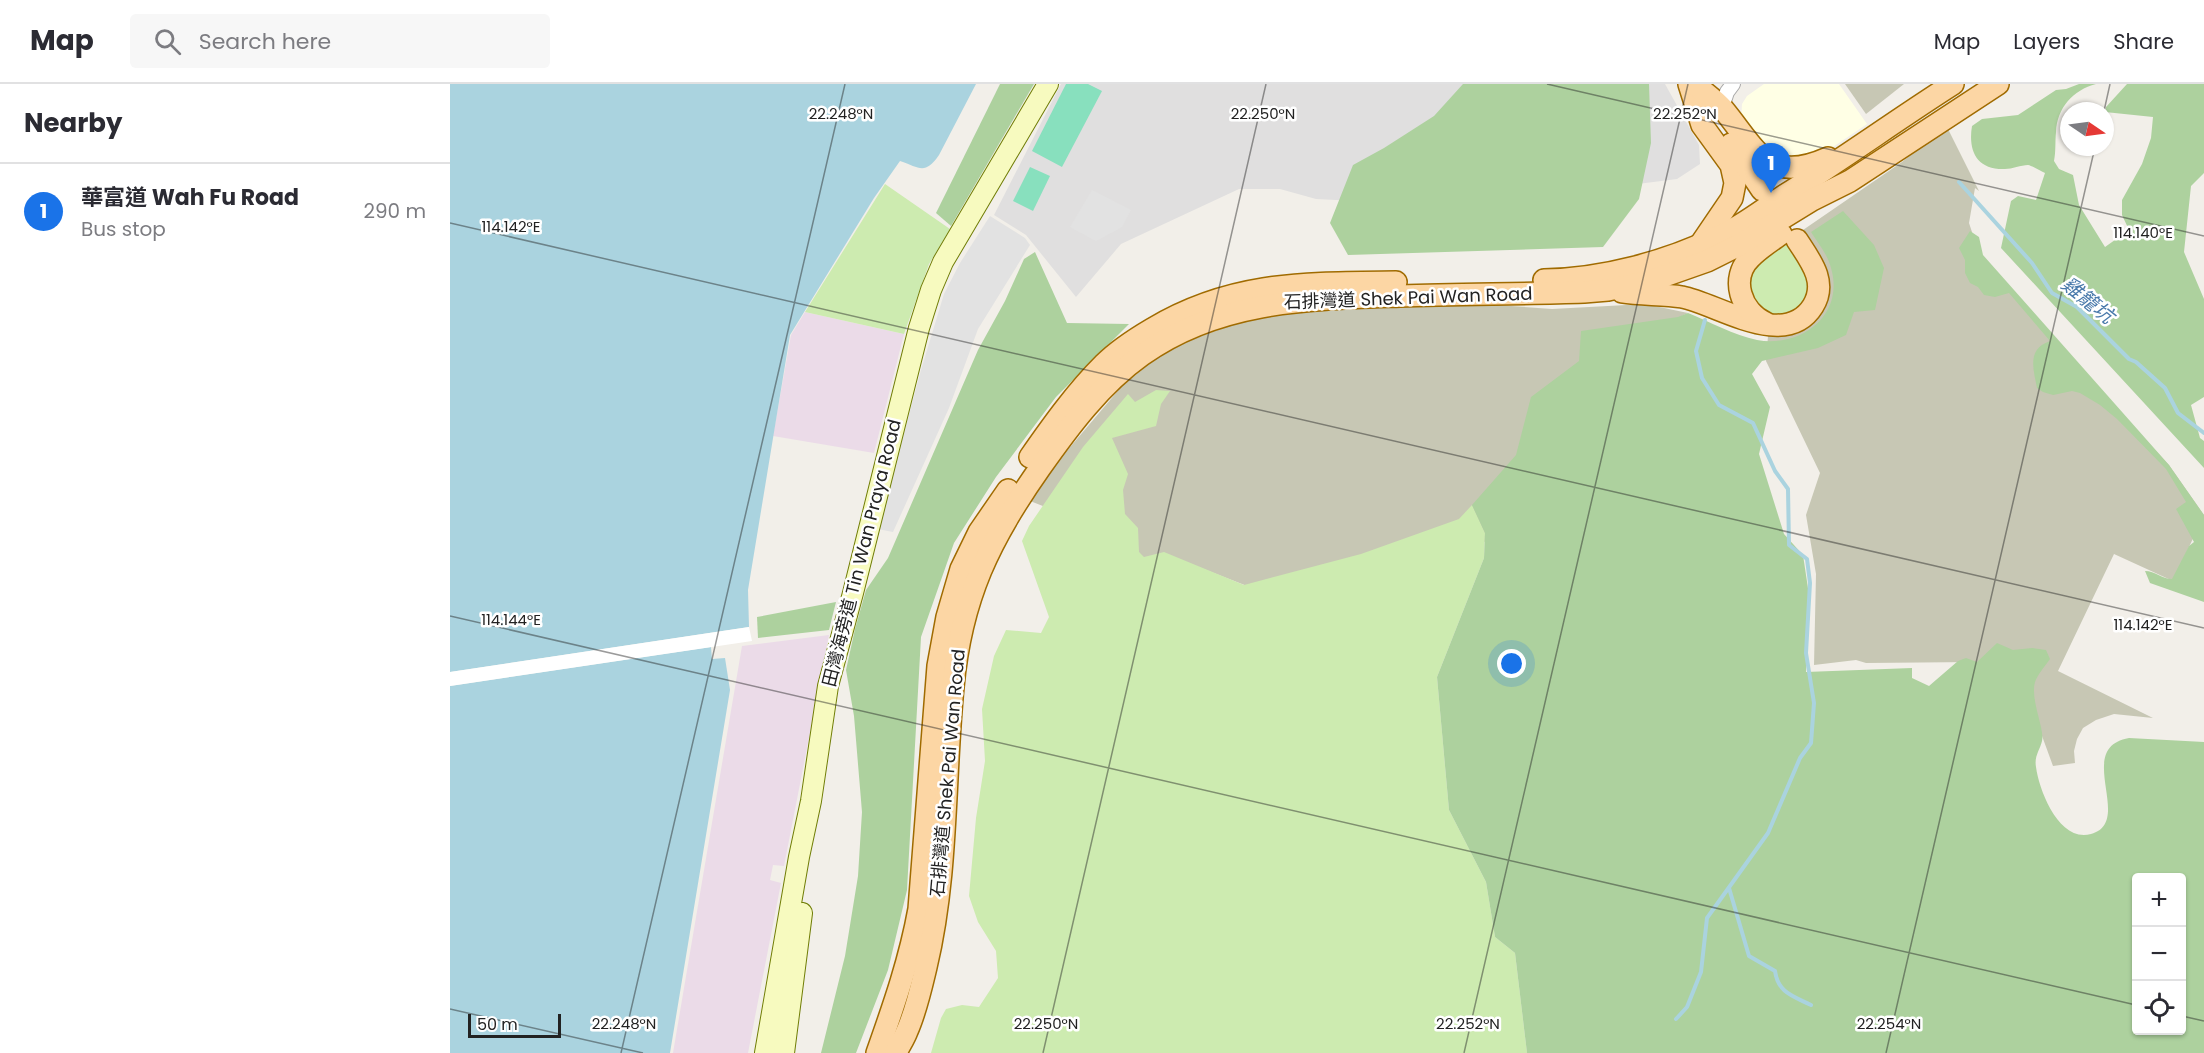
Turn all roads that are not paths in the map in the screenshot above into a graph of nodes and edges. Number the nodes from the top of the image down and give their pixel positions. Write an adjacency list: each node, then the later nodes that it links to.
1 (1048, 84): 14 (street, 田灣海旁道 Tin Wan Praya Road)
2 (1692, 84): 6 (main road); 9 (main road); 11 (main road)
3 (1733, 84): 6 (street)
4 (1953, 84): 7 (main road, 石排灣道 Shek Pai Wan Road)
5 (1998, 84): 8 (main road, 石排灣道 Shek Pai Wan Road)
6 (1722, 107): 7 (main road)
7 (1850, 152): 11 (main road, 石排灣道 Shek Pai Wan Road)
8 (1850, 181): 12 (main road, 石排灣道 Shek Pai Wan Road); 13 (main road)
9 (1762, 190)
10 (1797, 240): 13 (main road)
11 (1700, 245): 18 (main road, 石排灣道 Shek Pai Wan Road)
12 (1608, 290): 13 (main road); 15 (main road, 石排灣道 Shek Pai Wan Road)
13 (1776, 325)
14 (811, 801): 16 (street, 田灣海旁道 Tin Wan Praya Road); 17 (street)
15 (907, 1031): 19 (main road); 20 (street, 石排灣道 Shek Pai Wan Road)
16 (765, 1053)
17 (784, 1053)
18 (877, 1053)
19 (896, 1053)
20 (909, 1053)

